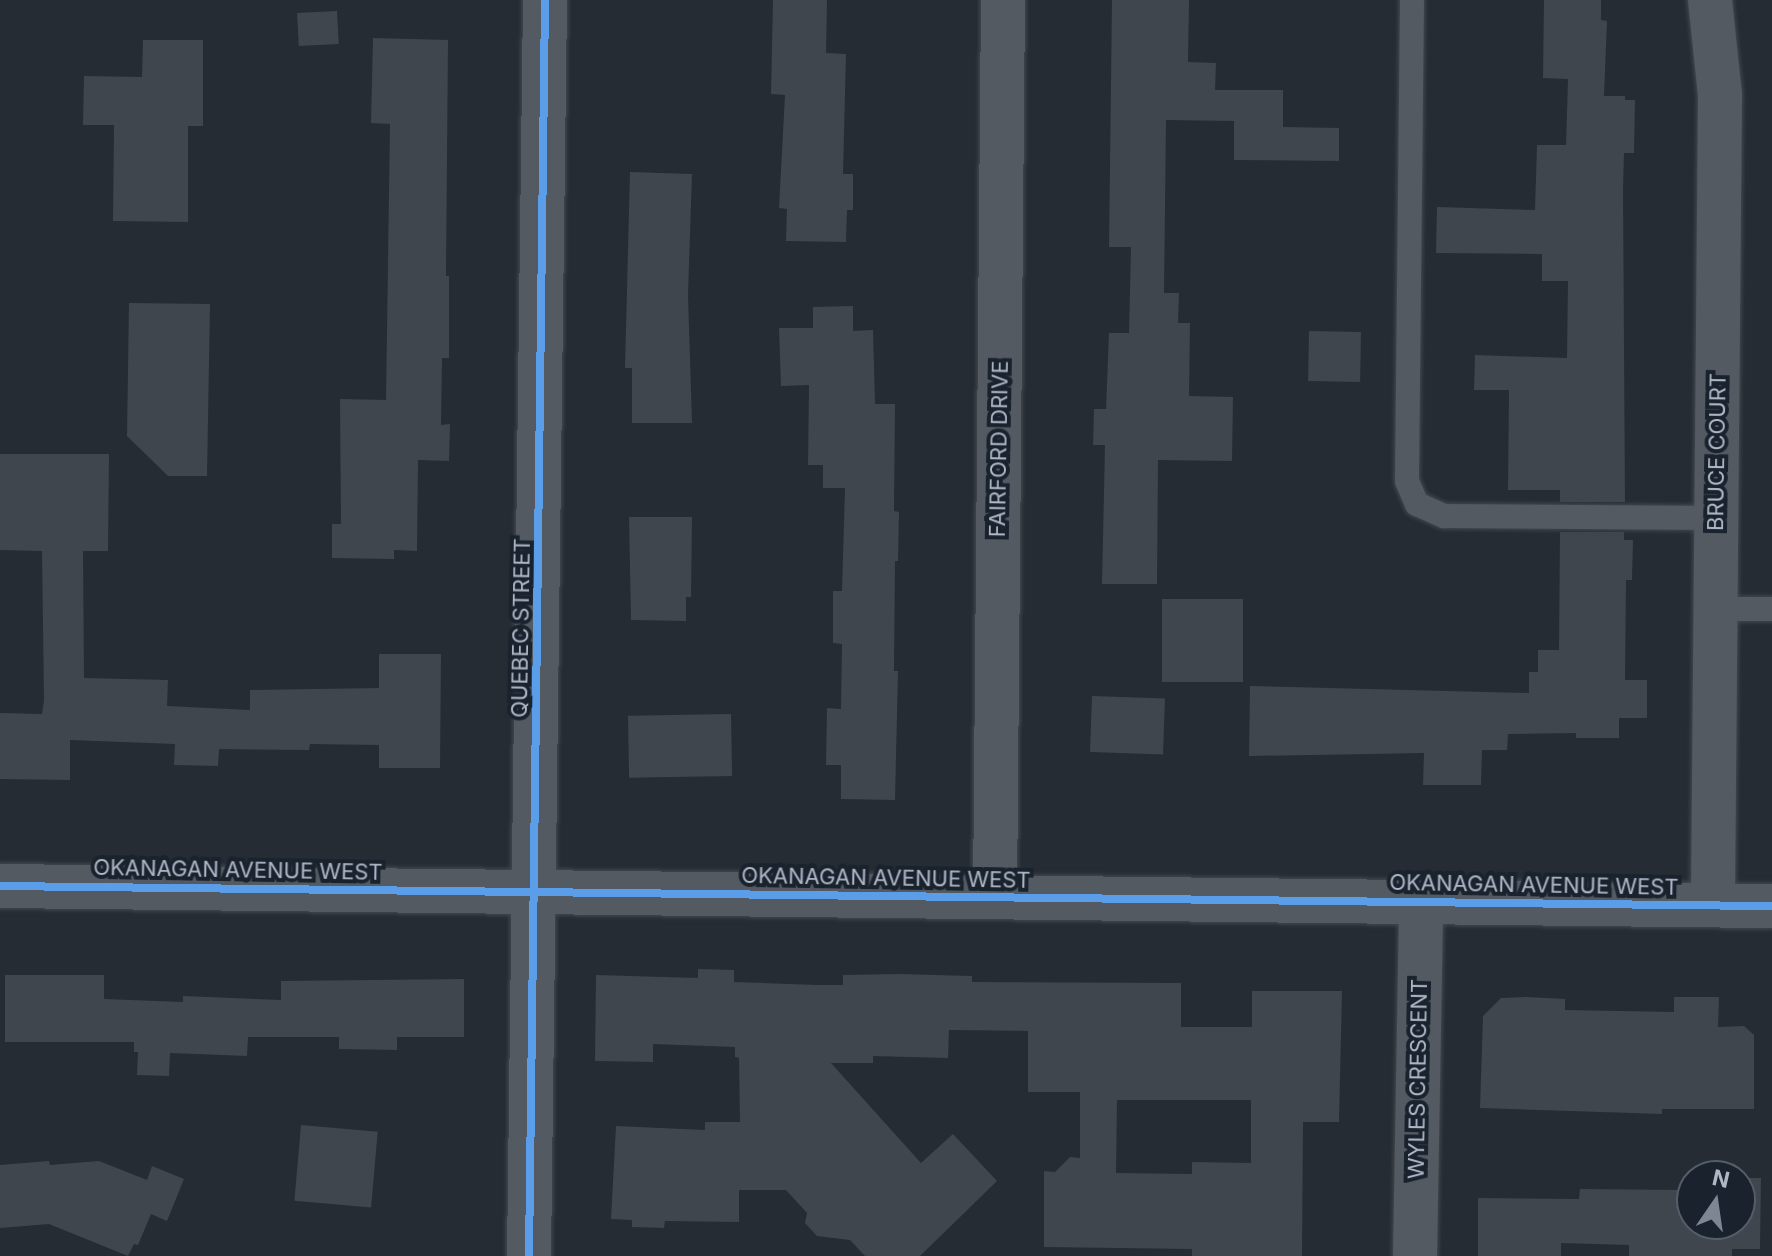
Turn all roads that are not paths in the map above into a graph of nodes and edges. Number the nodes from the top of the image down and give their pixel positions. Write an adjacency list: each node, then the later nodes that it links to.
1 (545, 0): 9 (street, QUEBEC STREET)
2 (1003, 0): 10 (street, FAIRFORD DRIVE)
3 (1412, 0): 5 (lane)
4 (1710, 0): 5 (street, BRUCE COURT)
5 (1716, 518): 6 (street, BRUCE COURT)
6 (1716, 609): 7 (lane); 12 (street, BRUCE COURT)
7 (1772, 609)
8 (0, 886): 9 (street, OKANAGAN AVENUE WEST)
9 (536, 891): 10 (street, OKANAGAN AVENUE WEST); 14 (street, QUEBEC STREET)
10 (995, 897): 11 (street, OKANAGAN AVENUE WEST)
11 (1421, 902): 12 (street, OKANAGAN AVENUE WEST); 15 (street, WYLES CRESCENT)
12 (1713, 905): 13 (street, OKANAGAN AVENUE WEST)
13 (1772, 906)
14 (529, 1256)
15 (1415, 1256)

